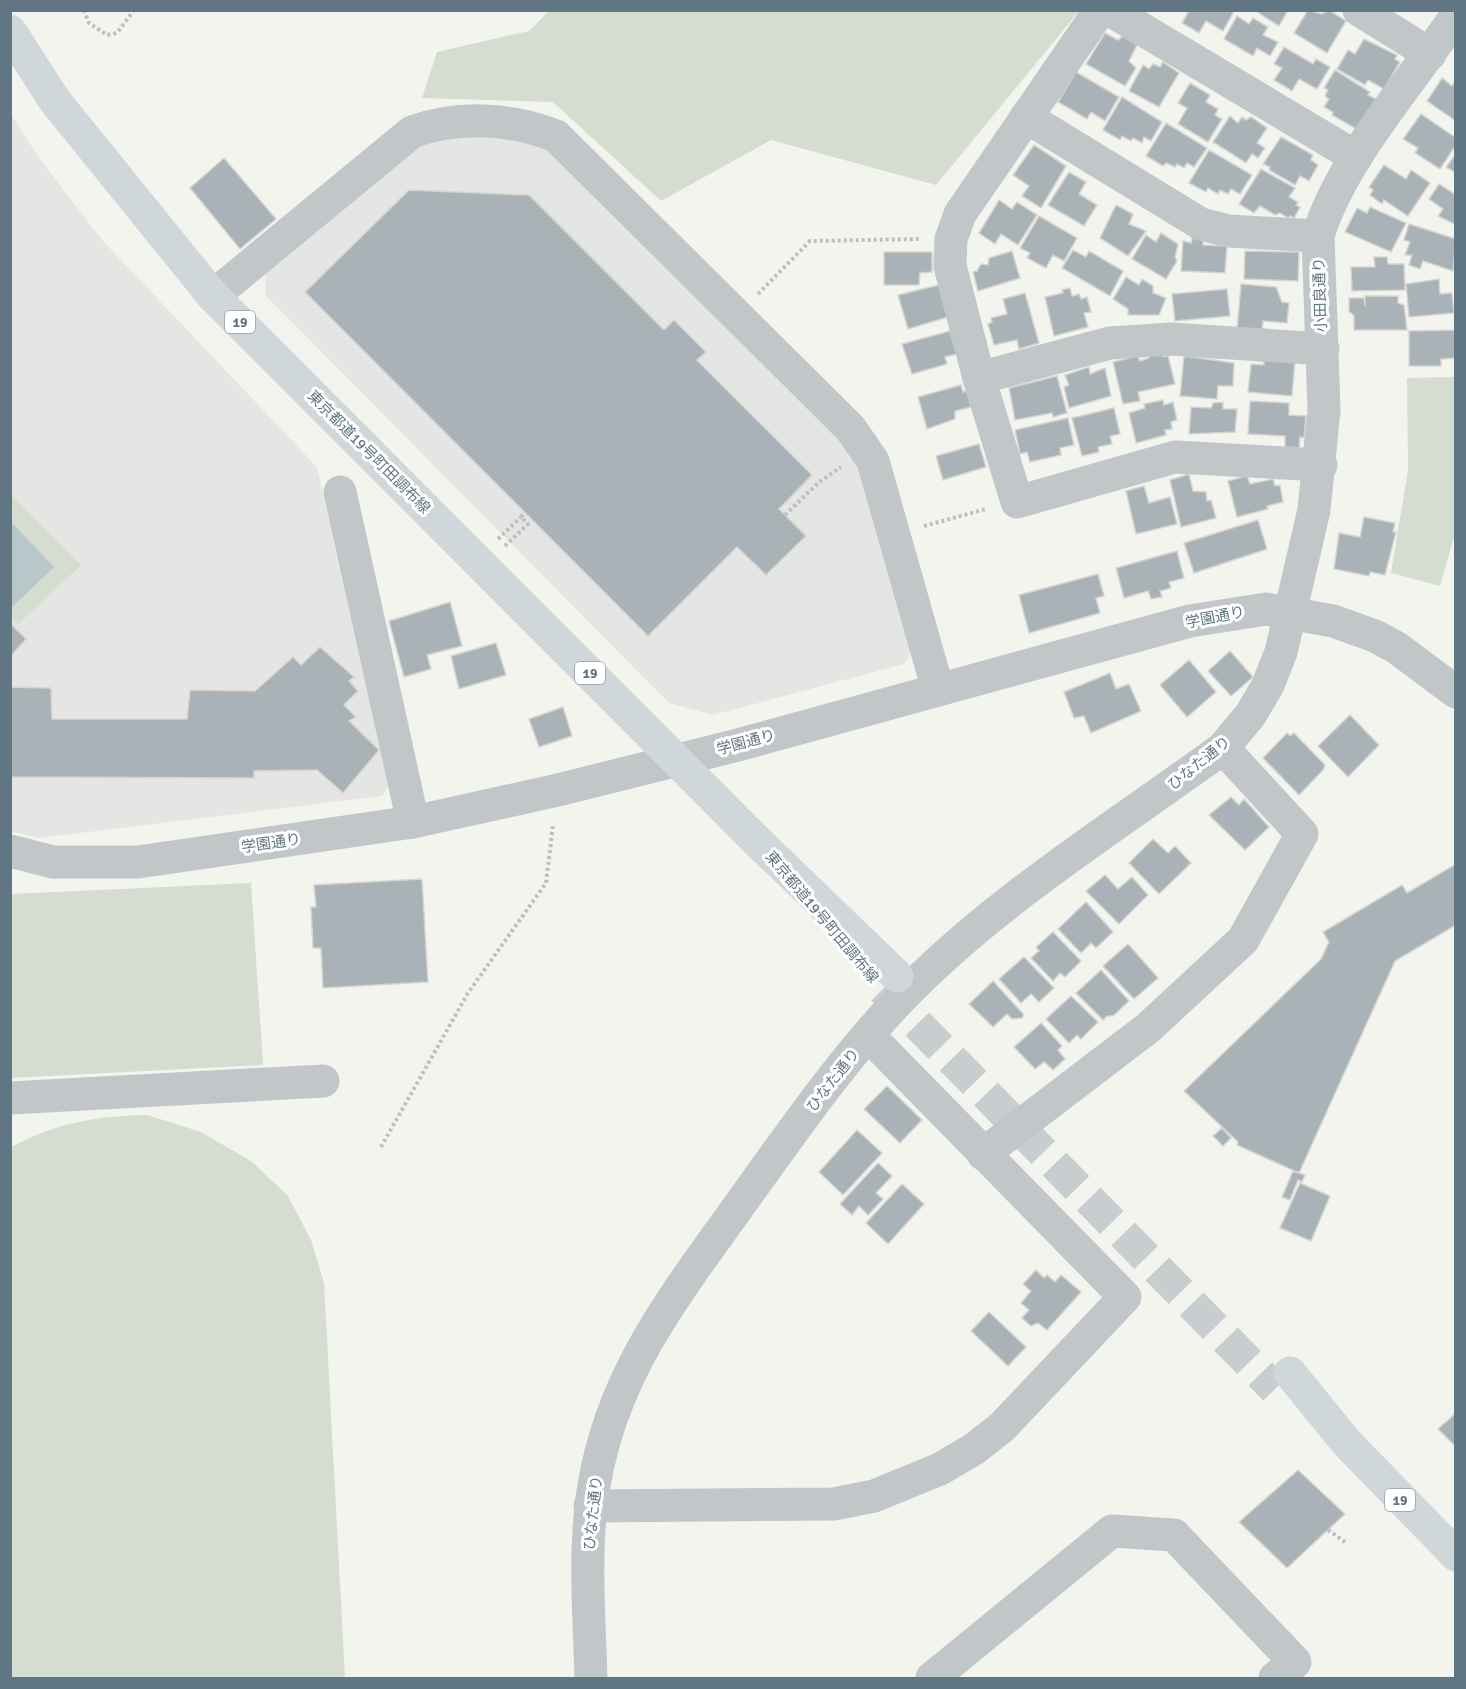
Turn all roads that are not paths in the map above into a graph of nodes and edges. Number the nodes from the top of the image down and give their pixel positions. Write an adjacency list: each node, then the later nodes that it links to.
1 (1100, 10): 7 (street)
2 (1110, 10): 8 (street)
3 (1359, 10): 6 (street)
4 (1455, 16): 6 (street, 小田良通り)
5 (10, 31): 10 (main road, 東京都道19号町田調布線 / 19)
6 (1430, 54): 8 (street, 小田良通り)
7 (1026, 117): 9 (street); 12 (street)
8 (1356, 158): 9 (street, 小田良通り)
9 (1318, 236): 11 (street, 小田良通り)
10 (213, 296): 16 (street); 19 (main road, 東京都道19号町田調布線 / 19)
11 (1323, 349): 12 (street); 13 (street, 小田良通り)
12 (979, 378): 13 (street)
13 (1320, 465): 15 (street, 小田良通り)
14 (340, 492): 20 (street)
15 (1289, 611): 16 (street, 学園通り); 17 (street, 学園通り); 18 (street, ひなた通り)
16 (938, 690): 19 (street, 学園通り)
17 (1455, 692)
18 (1222, 748): 23 (street, ひなた通り); 26 (street)
19 (678, 760): 20 (street, 学園通り); 22 (main road, 東京都道19号町田調布線 / 19)
20 (413, 822): 21 (street, 学園通り)
21 (10, 851)
22 (890, 983)
23 (868, 1036): 26 (street); 28 (street, ひなた通り)
24 (323, 1081): 25 (street)
25 (10, 1098)
26 (983, 1154): 28 (street)
27 (1282, 1381): 29 (main road, 19)
28 (590, 1506): 30 (street, ひなた通り)
29 (1455, 1555)
30 (591, 1678)
31 (932, 1678): 32 (street)
32 (1275, 1678)

